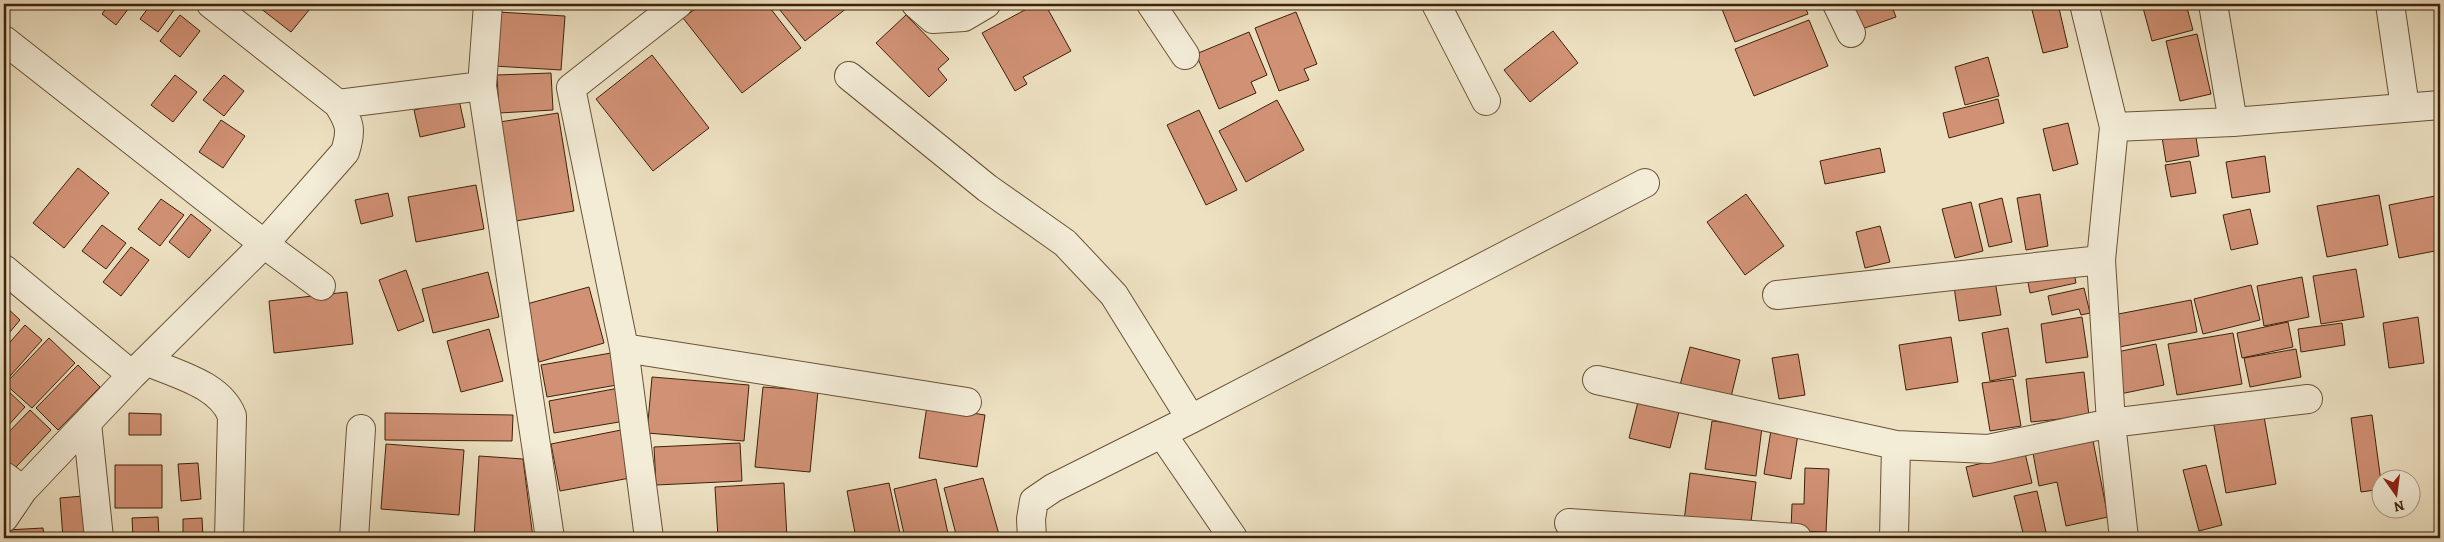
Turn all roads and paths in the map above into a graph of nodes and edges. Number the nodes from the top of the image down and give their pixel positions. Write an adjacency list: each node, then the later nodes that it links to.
1 (211, 4): 18 (street)
2 (488, 4): 16 (street)
3 (678, 4): 29 (street)
4 (916, 4): 5 (street)
5 (986, 4)
6 (1150, 4): 14 (street)
7 (1436, 4): 17 (street)
8 (1837, 4): 12 (street)
9 (2084, 4): 22 (street)
10 (2213, 4): 21 (street)
11 (2390, 4): 20 (street)
12 (1851, 33)
13 (4, 40): 24 (street)
14 (1185, 55)
15 (849, 76): 34 (street)
16 (482, 86): 18 (street); 46 (street)
17 (1486, 101)
18 (338, 104): 24 (street)
19 (2440, 105): 20 (street)
20 (2405, 108): 21 (street)
21 (2232, 122): 22 (street)
22 (2114, 127): 25 (street)
23 (1645, 184): 34 (street)
24 (264, 244): 27 (street); 30 (street)
25 (2101, 260): 28 (street); 36 (street)
26 (4, 269): 30 (street)
27 (321, 286)
28 (1776, 295)
29 (624, 348): 33 (street); 47 (street)
30 (139, 368): 35 (street); 44 (street)
31 (1597, 380): 39 (street)
32 (2308, 399): 36 (street)
33 (967, 402)
34 (1191, 419): 38 (street)
35 (86, 423): 40 (street); 43 (street)
36 (2111, 423): 39 (street); 52 (street)
37 (361, 429): 45 (street)
38 (1162, 434): 48 (street); 49 (street)
39 (1896, 445): 51 (street)
40 (14, 483): 41 (street)
41 (4, 518)
42 (1569, 523): 50 (street)
43 (99, 538)
44 (229, 538)
45 (354, 538)
46 (550, 538)
47 (648, 538)
48 (1032, 538)
49 (1233, 538)
50 (1796, 538)
51 (1894, 538)
52 (2124, 538)

